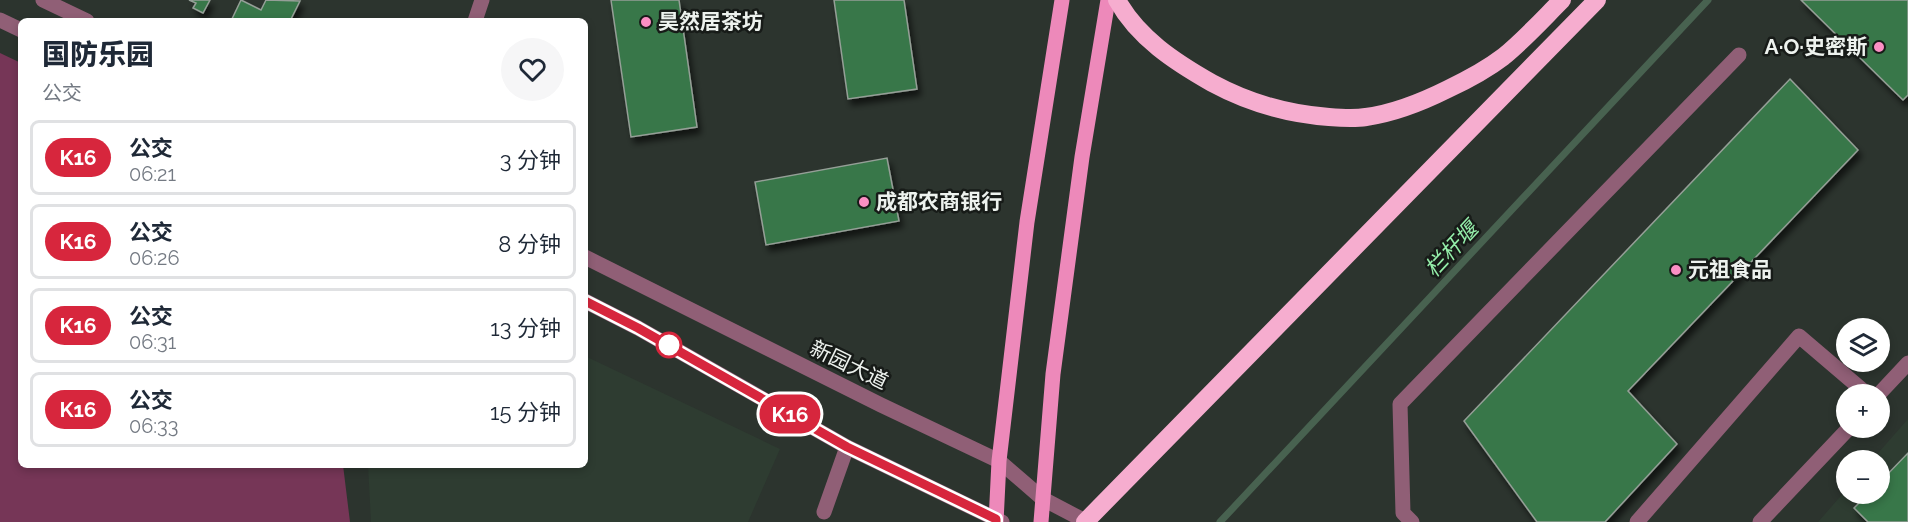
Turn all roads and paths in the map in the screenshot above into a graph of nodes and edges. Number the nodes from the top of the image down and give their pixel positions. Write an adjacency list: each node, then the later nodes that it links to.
1 (43, 0): 8 (street)
2 (482, 0): 9 (street)
3 (1062, 0): 20 (main road)
4 (1108, 0): 21 (main road)
5 (1117, 0): 6 (highway)
6 (1562, 0)
7 (1597, 0): 25 (highway)
8 (81, 18)
9 (477, 18)
10 (0, 20): 11 (street)
11 (18, 29)
12 (1739, 55): 26 (street)
13 (588, 259): 20 (street, 新园大道)
14 (588, 303): 19 (street)
15 (1908, 363): 17 (street)
16 (1855, 384): 27 (street)
17 (1889, 384)
18 (1840, 438): 28 (street)
19 (847, 447): 22 (street); 23 (street)
20 (999, 462): 21 (street, 新园大道); 23 (main road)
21 (1043, 499): 24 (main road); 25 (street, 新园大道)
22 (824, 512)
23 (998, 521)
24 (1041, 522)
25 (1086, 522)
26 (1412, 522)
27 (1637, 522)
28 (1760, 522)

